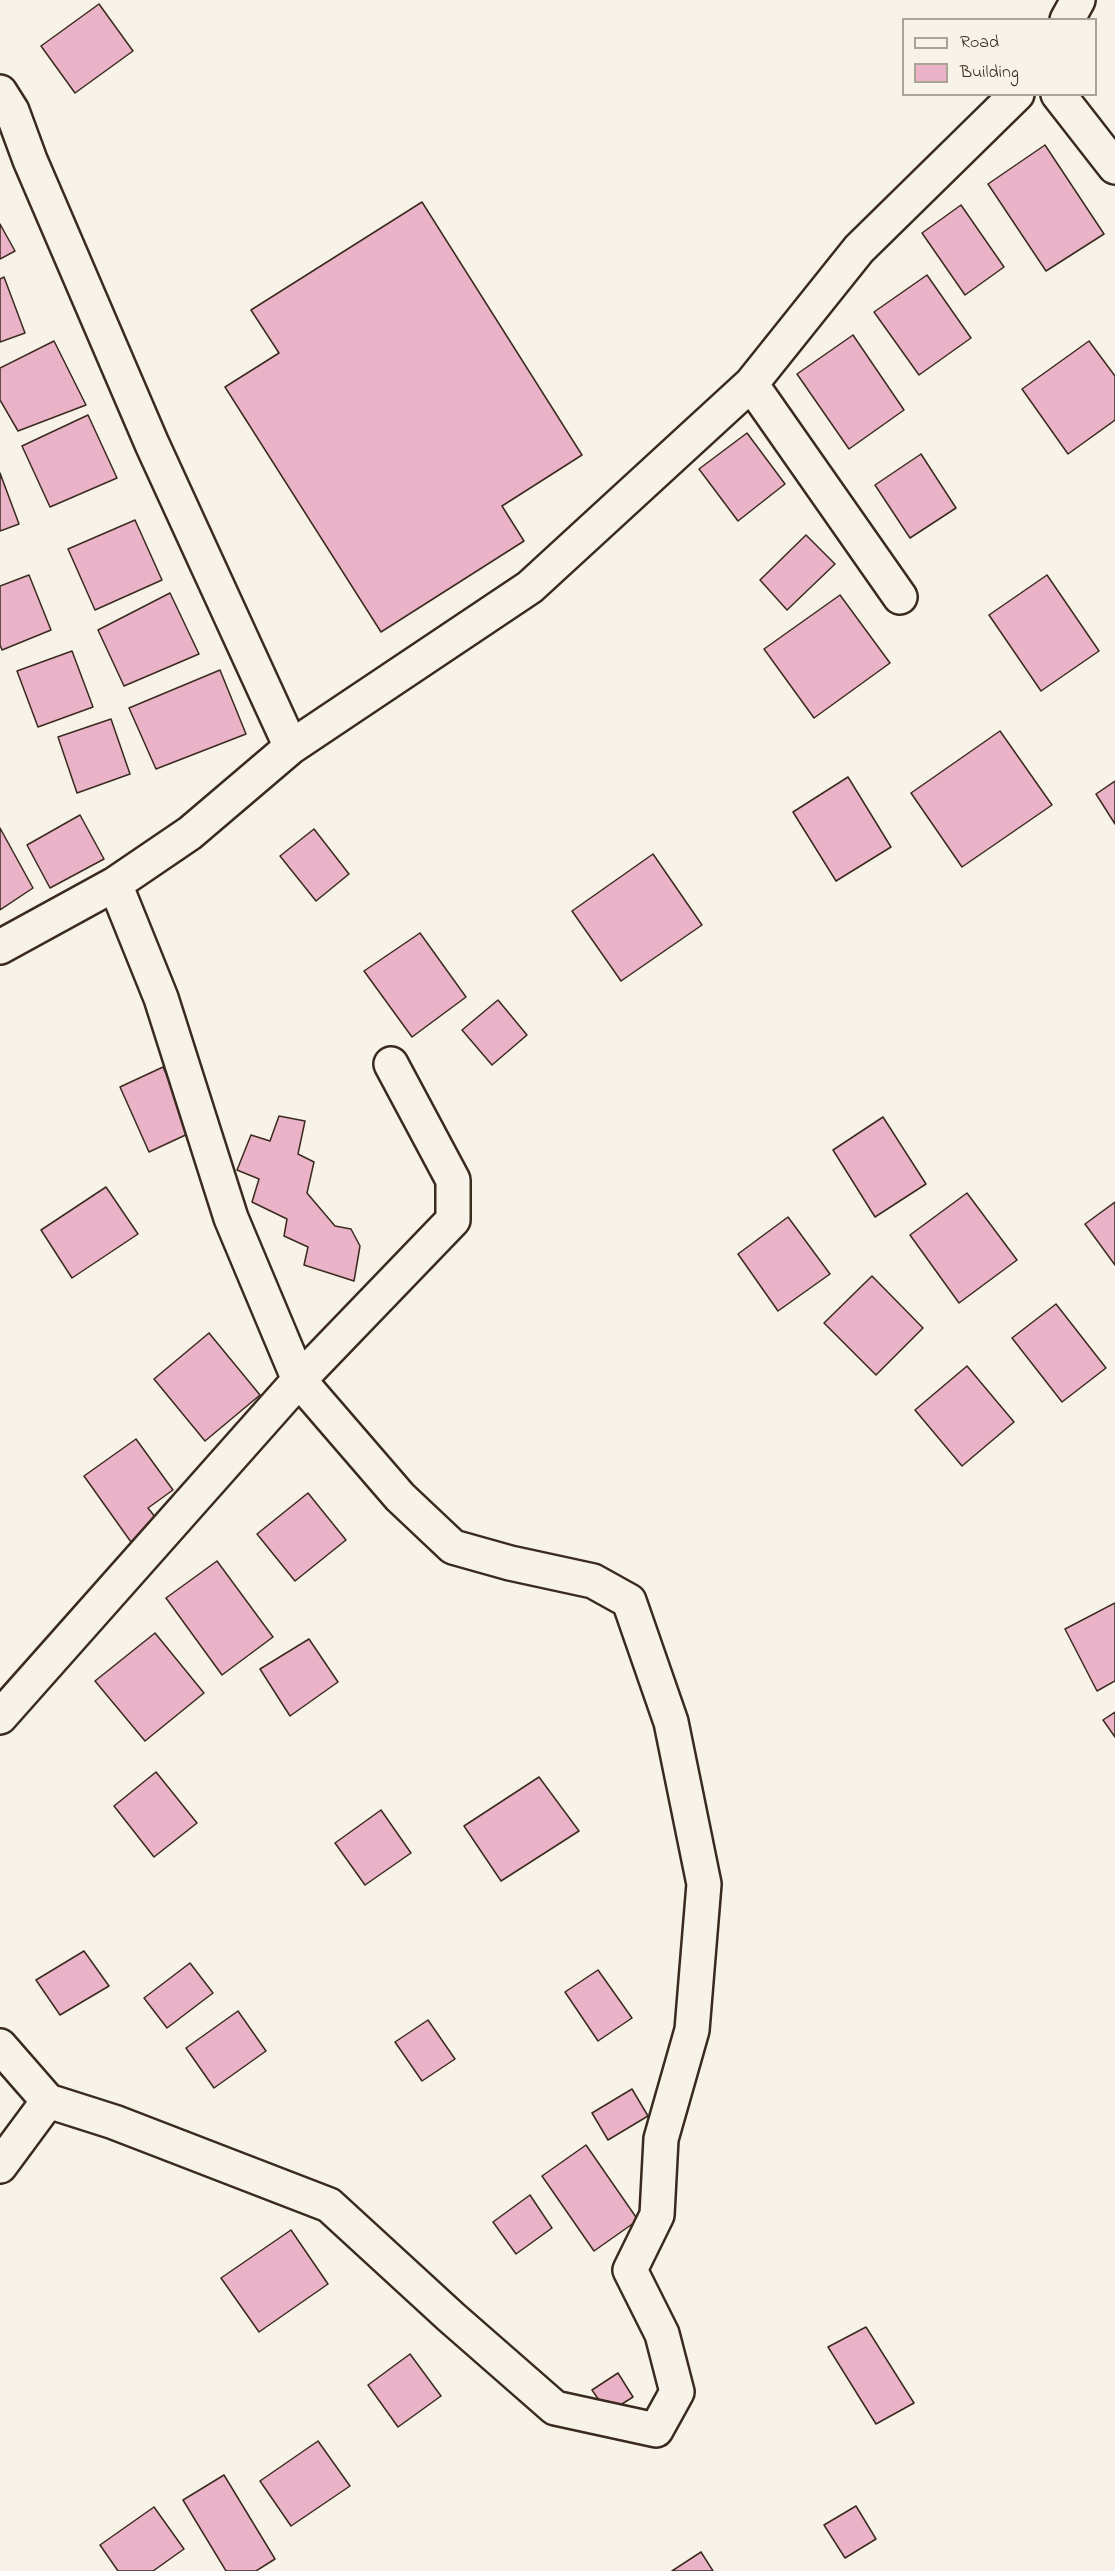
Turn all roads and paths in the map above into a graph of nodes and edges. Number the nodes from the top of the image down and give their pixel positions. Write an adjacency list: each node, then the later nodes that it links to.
1 (1078, 0): 2 (street)
2 (1068, 18)
3 (0, 92): 9 (street)
4 (1015, 96): 7 (street)
5 (1060, 96): 6 (street)
6 (1115, 167)
7 (751, 384): 8 (street); 9 (street)
8 (900, 597)
9 (291, 747): 10 (street)
10 (115, 884): 11 (street); 13 (street)
11 (0, 947)
12 (391, 1064): 13 (street)
13 (299, 1380): 14 (street); 16 (street)
14 (0, 1717)
15 (0, 2046): 16 (street)
16 (48, 2101): 17 (street)
17 (0, 2166)

